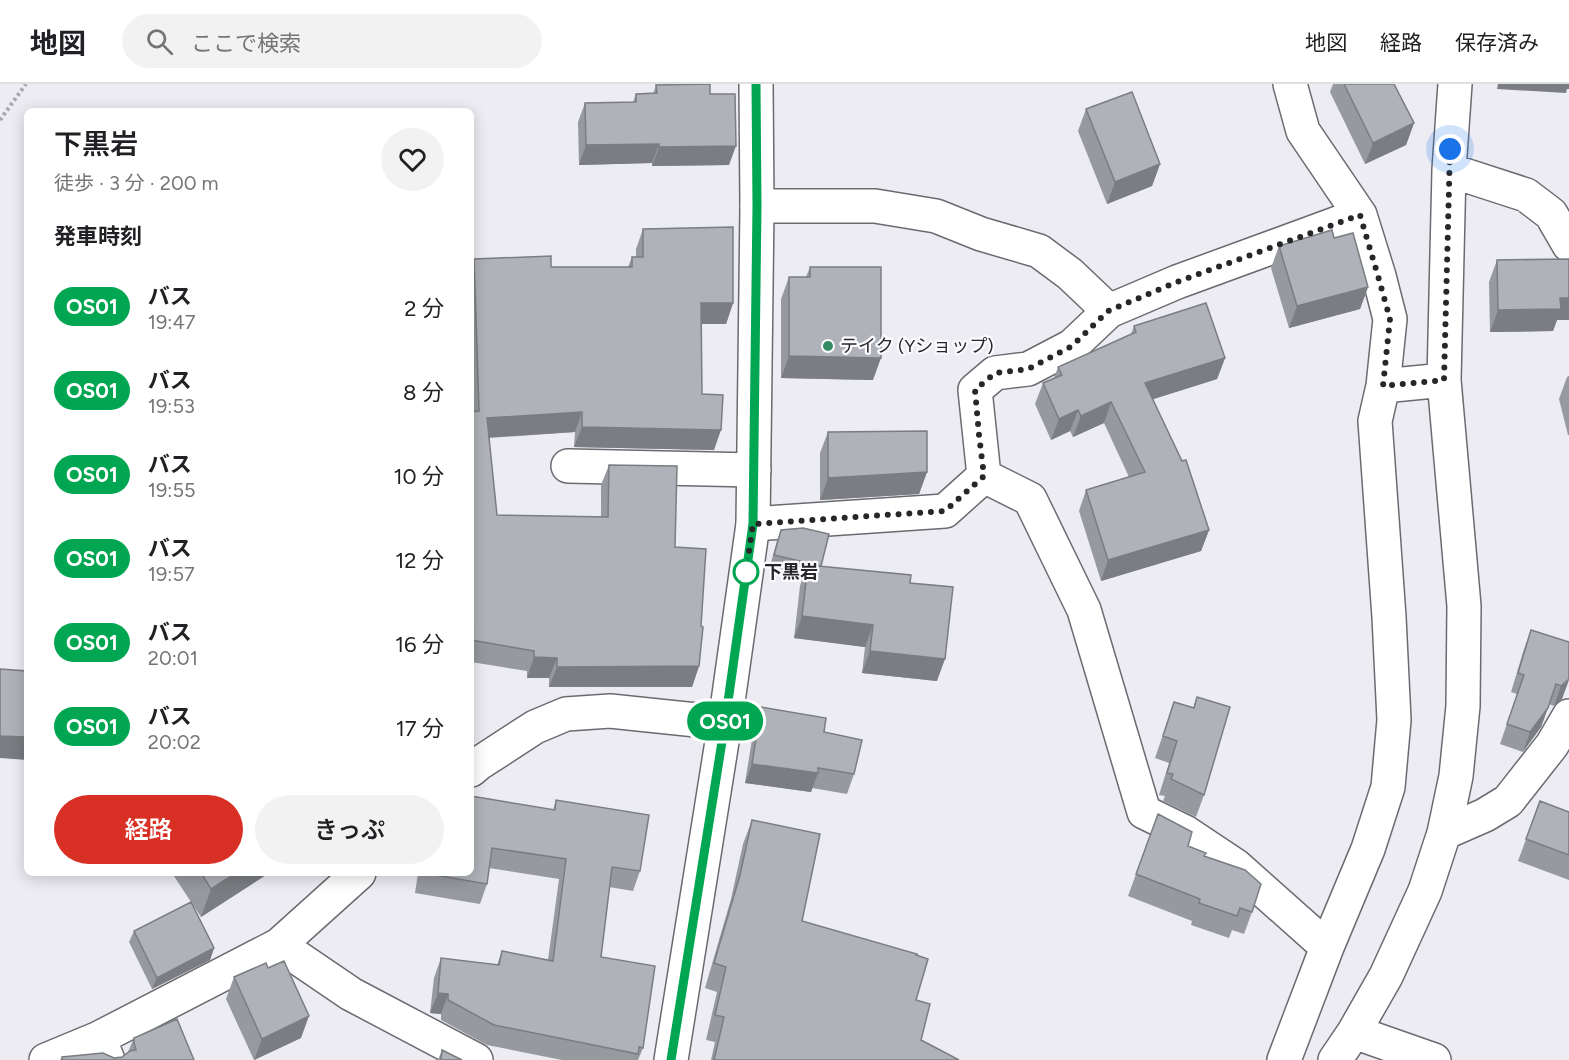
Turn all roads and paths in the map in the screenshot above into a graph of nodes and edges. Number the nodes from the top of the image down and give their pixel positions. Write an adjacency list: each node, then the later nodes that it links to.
1 (26, 84): 5 (path)
2 (756, 84): 7 (street)
3 (1290, 84): 8 (street)
4 (1455, 84): 6 (street)
5 (0, 120)
6 (1449, 171): 9 (street); 11 (street)
7 (757, 206): 10 (street); 14 (street)
8 (1360, 215): 10 (street); 12 (street)
9 (1569, 245)
10 (1108, 311): 15 (street)
11 (1444, 380): 12 (street); 20 (street)
12 (1383, 386): 23 (street)
13 (568, 466): 14 (street)
14 (754, 470): 16 (street)
15 (984, 476): 16 (street); 23 (street)
16 (753, 524): 18 (street)
17 (1569, 716): 20 (street)
18 (725, 723): 19 (street); 28 (street)
19 (474, 767)
20 (1444, 833): 24 (street)
21 (356, 876): 22 (street)
22 (279, 945): 25 (street); 27 (street)
23 (1327, 947): 29 (street)
24 (1354, 1032): 30 (street); 31 (street)
25 (104, 1049): 26 (street)
26 (46, 1060)
27 (476, 1060)
28 (671, 1060)
29 (1284, 1060)
30 (1335, 1060)
31 (1434, 1060)

